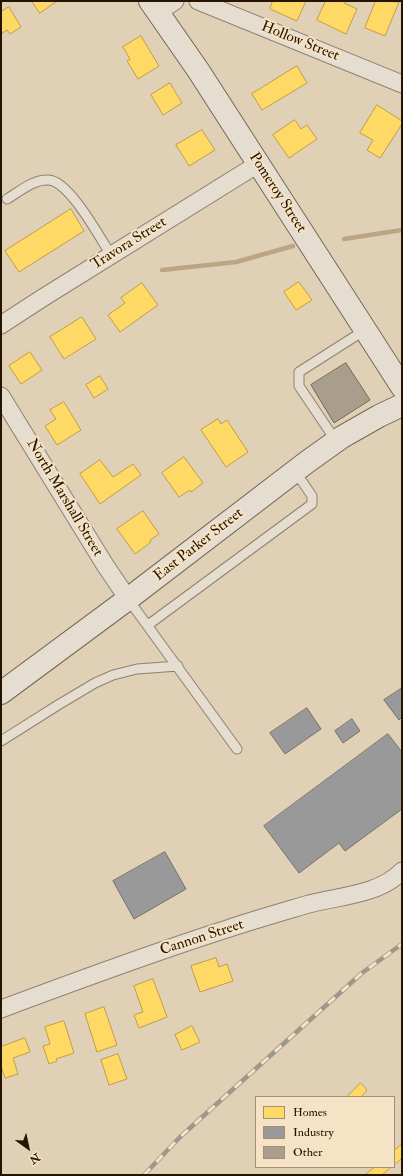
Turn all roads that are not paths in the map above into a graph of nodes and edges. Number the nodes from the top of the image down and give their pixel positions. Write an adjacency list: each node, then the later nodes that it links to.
1 (198, 1): 3 (street, Hollow Street)
2 (161, 5): 4 (street, Pomeroy Street)
3 (402, 84)
4 (258, 164): 6 (street, Travora Street); 8 (street, Pomeroy Street)
5 (7, 200): 6 (lane)
6 (111, 255): 7 (street, Travora Street)
7 (1, 325)
8 (365, 330): 9 (street, Pomeroy Street); 12 (lane)
9 (402, 387)
10 (1, 396): 14 (street, North Marshall Street)
11 (402, 405): 12 (street, East Parker Street)
12 (336, 442): 13 (street, East Parker Street)
13 (295, 471): 14 (street, East Parker Street); 15 (lane)
14 (128, 599): 15 (lane); 17 (street, East Parker Street)
15 (148, 625): 16 (lane)
16 (178, 666): 18 (lane); 19 (lane)
17 (1, 693)
18 (1, 742)
19 (237, 749)
20 (402, 871): 21 (street, Cannon Street)
21 (1, 1009)

